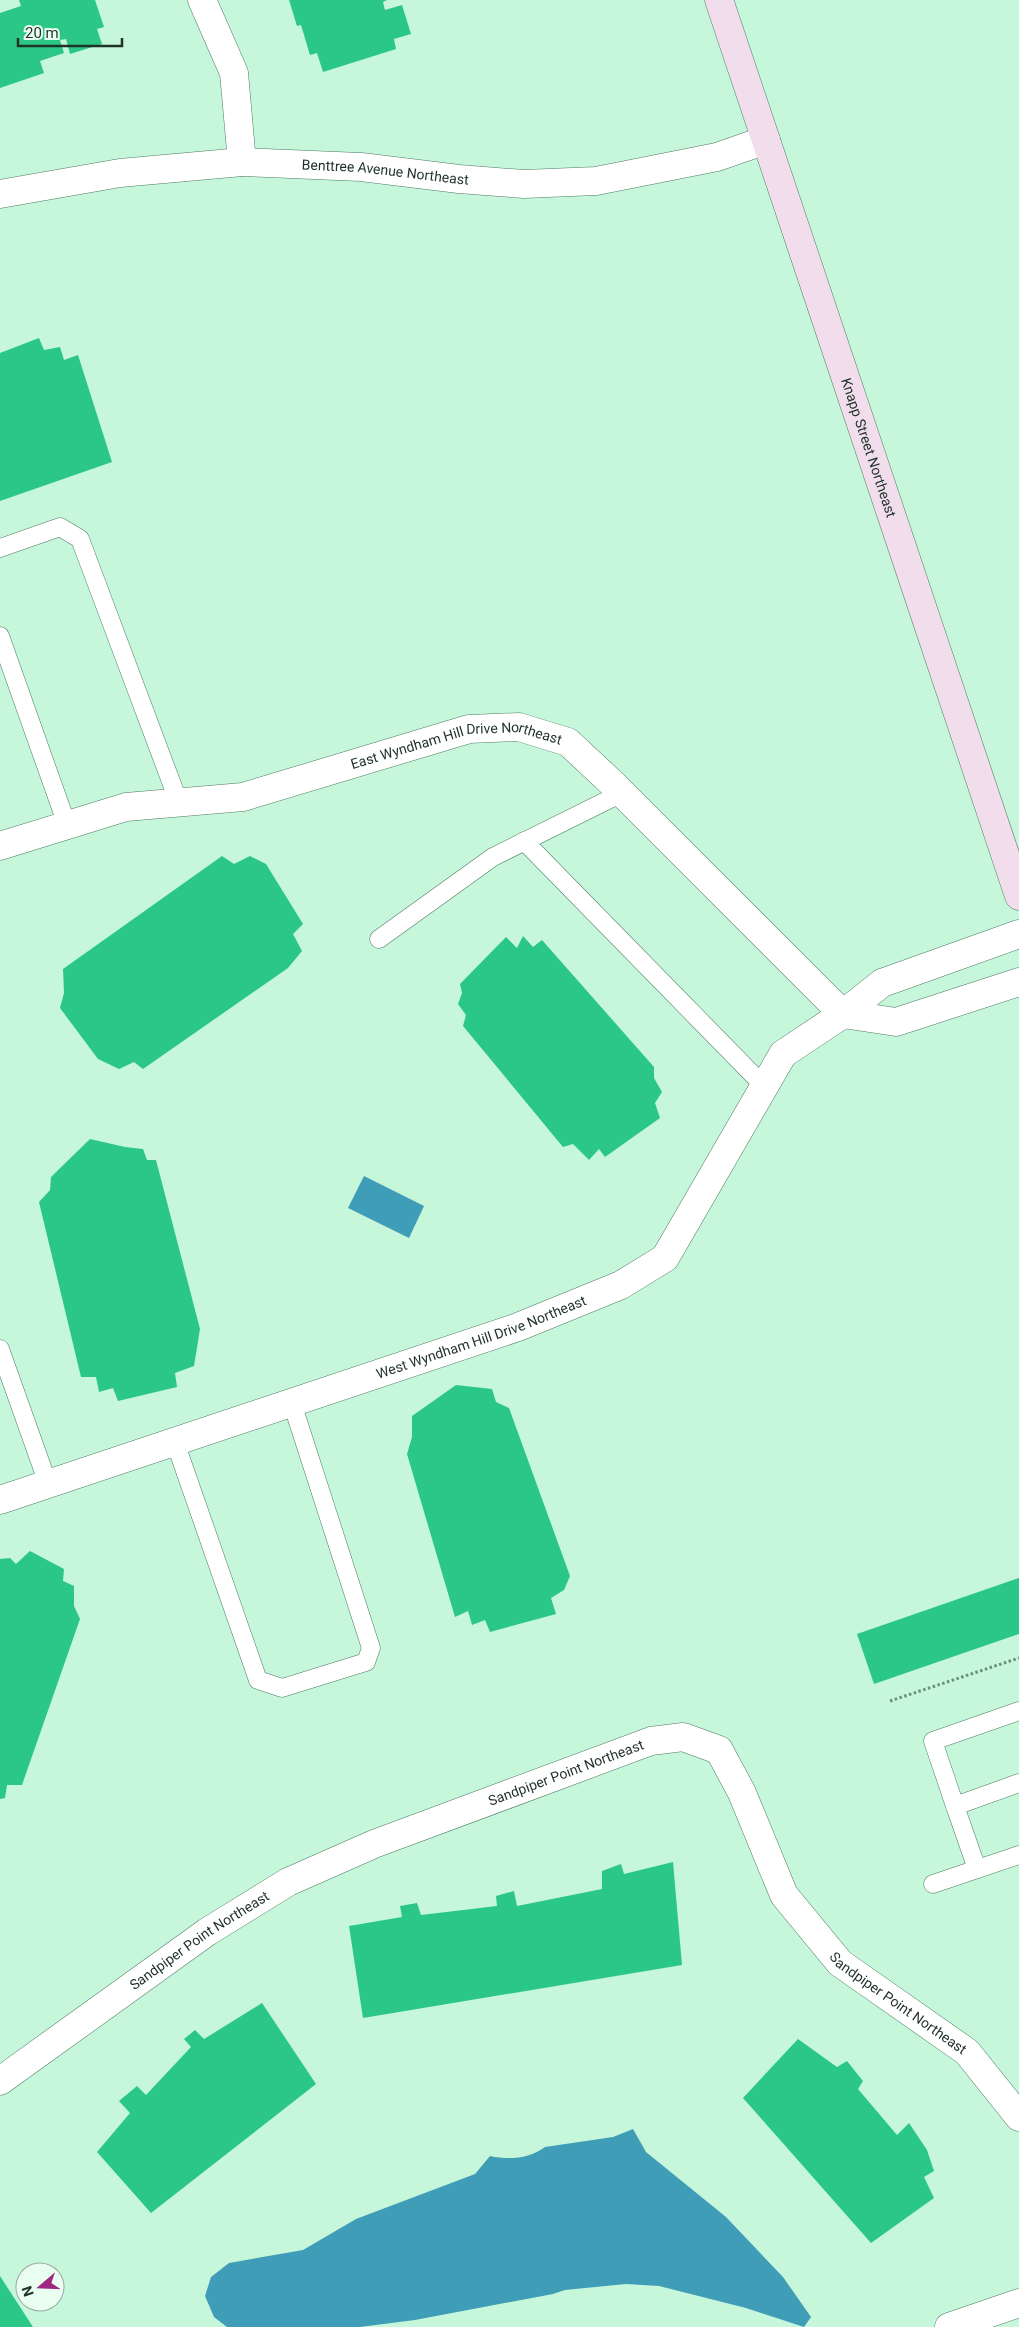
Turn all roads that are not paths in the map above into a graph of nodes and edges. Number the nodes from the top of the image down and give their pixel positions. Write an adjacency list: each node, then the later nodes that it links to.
1 (202, 0): 4 (street)
2 (720, 0): 3 (main road, Knapp Street Northeast)
3 (766, 140): 4 (street, Benttree Avenue Northeast); 13 (main road, Knapp Street Northeast)
4 (242, 162): 5 (street, Benttree Avenue Northeast)
5 (0, 194)
6 (0, 548): 9 (lane)
7 (0, 636): 10 (lane)
8 (622, 793): 9 (street, East Wyndham Hill Drive Northeast); 11 (lane); 17 (street, East Wyndham Hill Drive Northeast)
9 (179, 802): 10 (street, East Wyndham Hill Drive Northeast)
10 (67, 825): 12 (street, East Wyndham Hill Drive Northeast)
11 (524, 841): 15 (lane); 18 (lane)
12 (0, 846)
13 (1019, 896)
14 (1019, 934): 17 (street, West Wyndham Hill Drive Northeast)
15 (379, 939)
16 (1019, 982): 17 (street)
17 (843, 1014): 18 (street, West Wyndham Hill Drive Northeast)
18 (764, 1086): 20 (street, West Wyndham Hill Drive Northeast)
19 (0, 1349): 22 (lane)
20 (292, 1403): 21 (street, West Wyndham Hill Drive Northeast); 21 (lane)
21 (175, 1442): 22 (street, West Wyndham Hill Drive Northeast)
22 (48, 1484): 23 (street, West Wyndham Hill Drive Northeast)
23 (0, 1500)
24 (1019, 1711): 26 (lane)
25 (1019, 1784): 26 (lane)
26 (955, 1806): 28 (lane)
27 (1019, 1855): 28 (lane)
28 (977, 1869): 29 (lane)
29 (933, 1884)
30 (0, 2080): 31 (street, Sandpiper Point Northeast)
31 (1019, 2117)
32 (1019, 2304): 33 (street)
33 (949, 2327)

